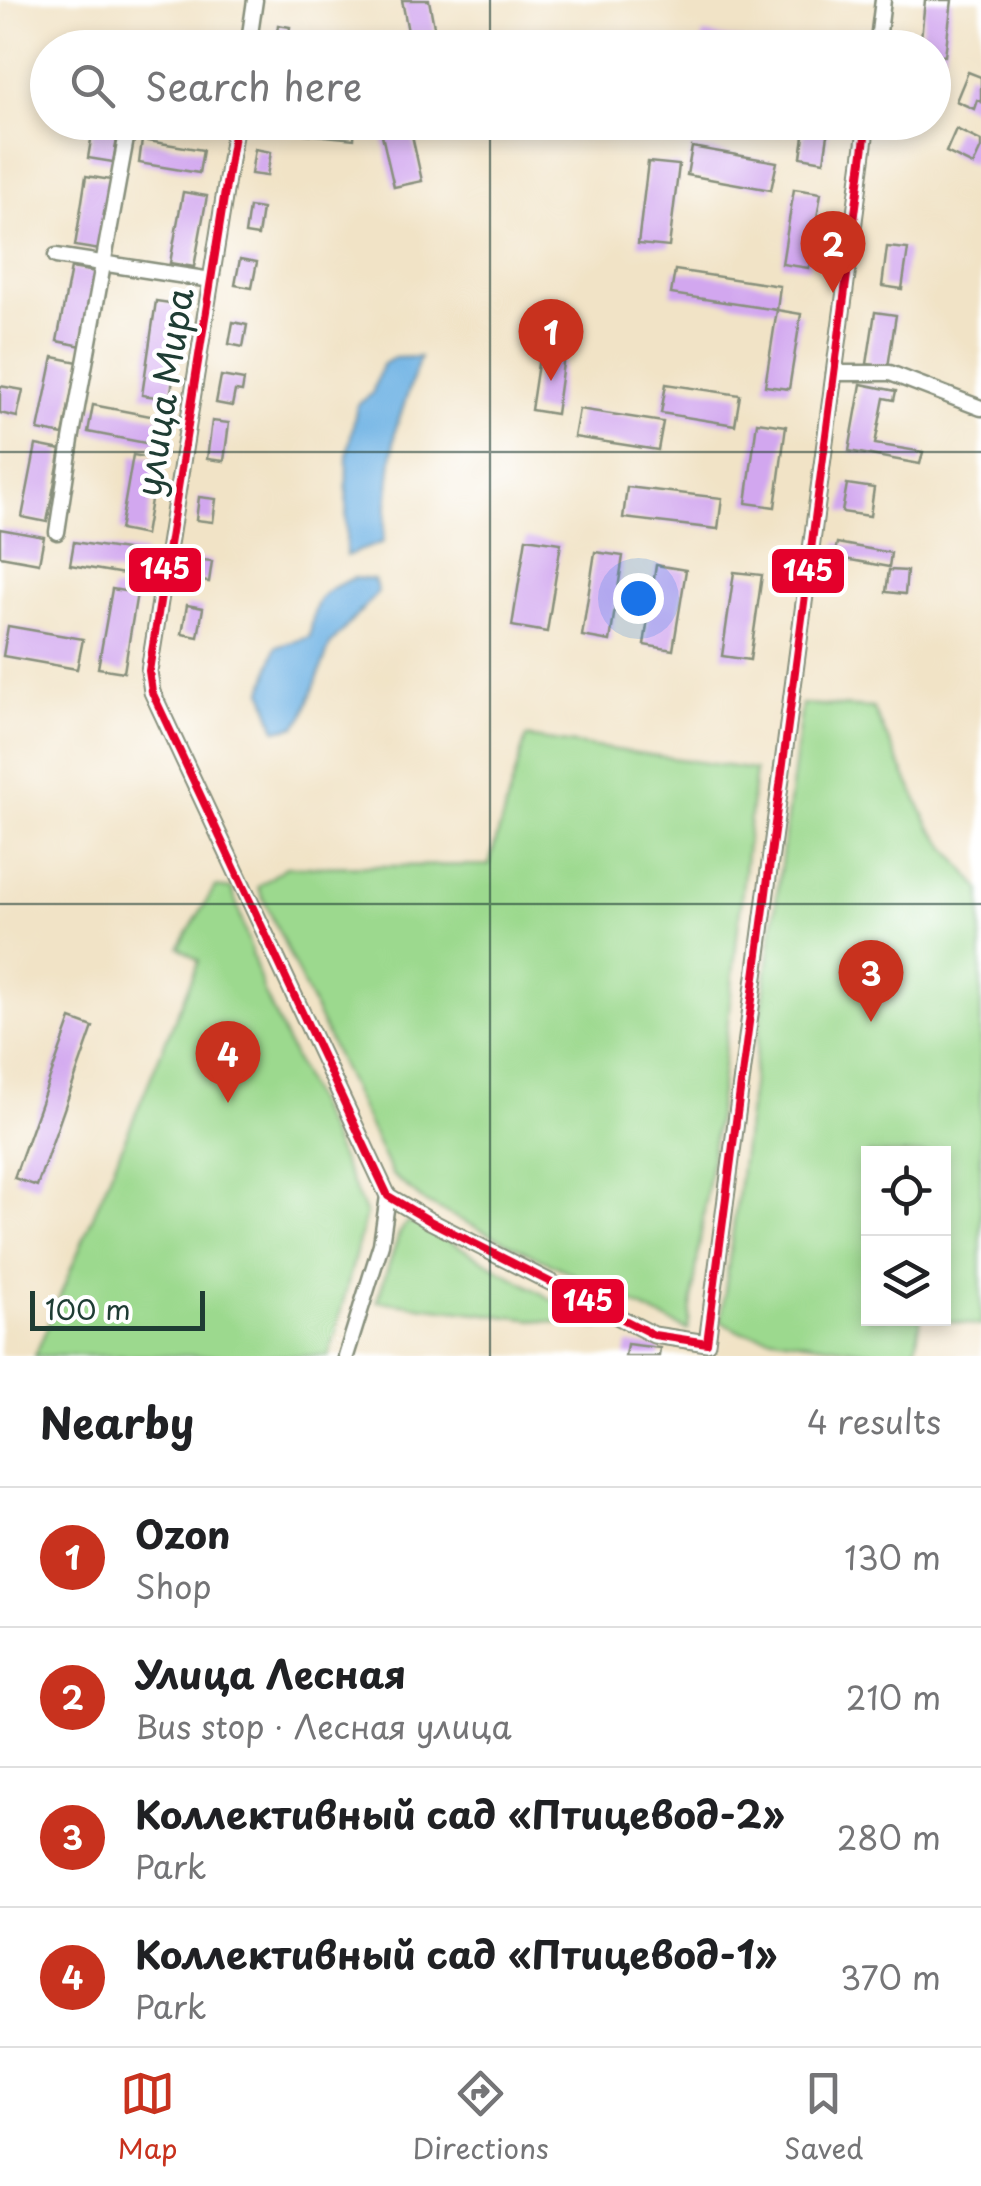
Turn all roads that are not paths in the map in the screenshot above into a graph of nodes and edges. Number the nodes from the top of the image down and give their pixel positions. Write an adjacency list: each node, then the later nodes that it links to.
1 (256, 0): 3 (street)
2 (883, 0): 4 (street)
3 (251, 30)
4 (879, 30)
5 (126, 140): 9 (street)
6 (233, 140): 10 (street, улица Мира)
7 (865, 140): 11 (street)
8 (56, 256): 9 (street)
9 (105, 262): 10 (street); 13 (street)
10 (211, 280): 14 (street, улица Мира)
11 (834, 372): 12 (street); 14 (street)
12 (981, 408)
13 (57, 532)
14 (388, 1196): 15 (street)
15 (346, 1356)

